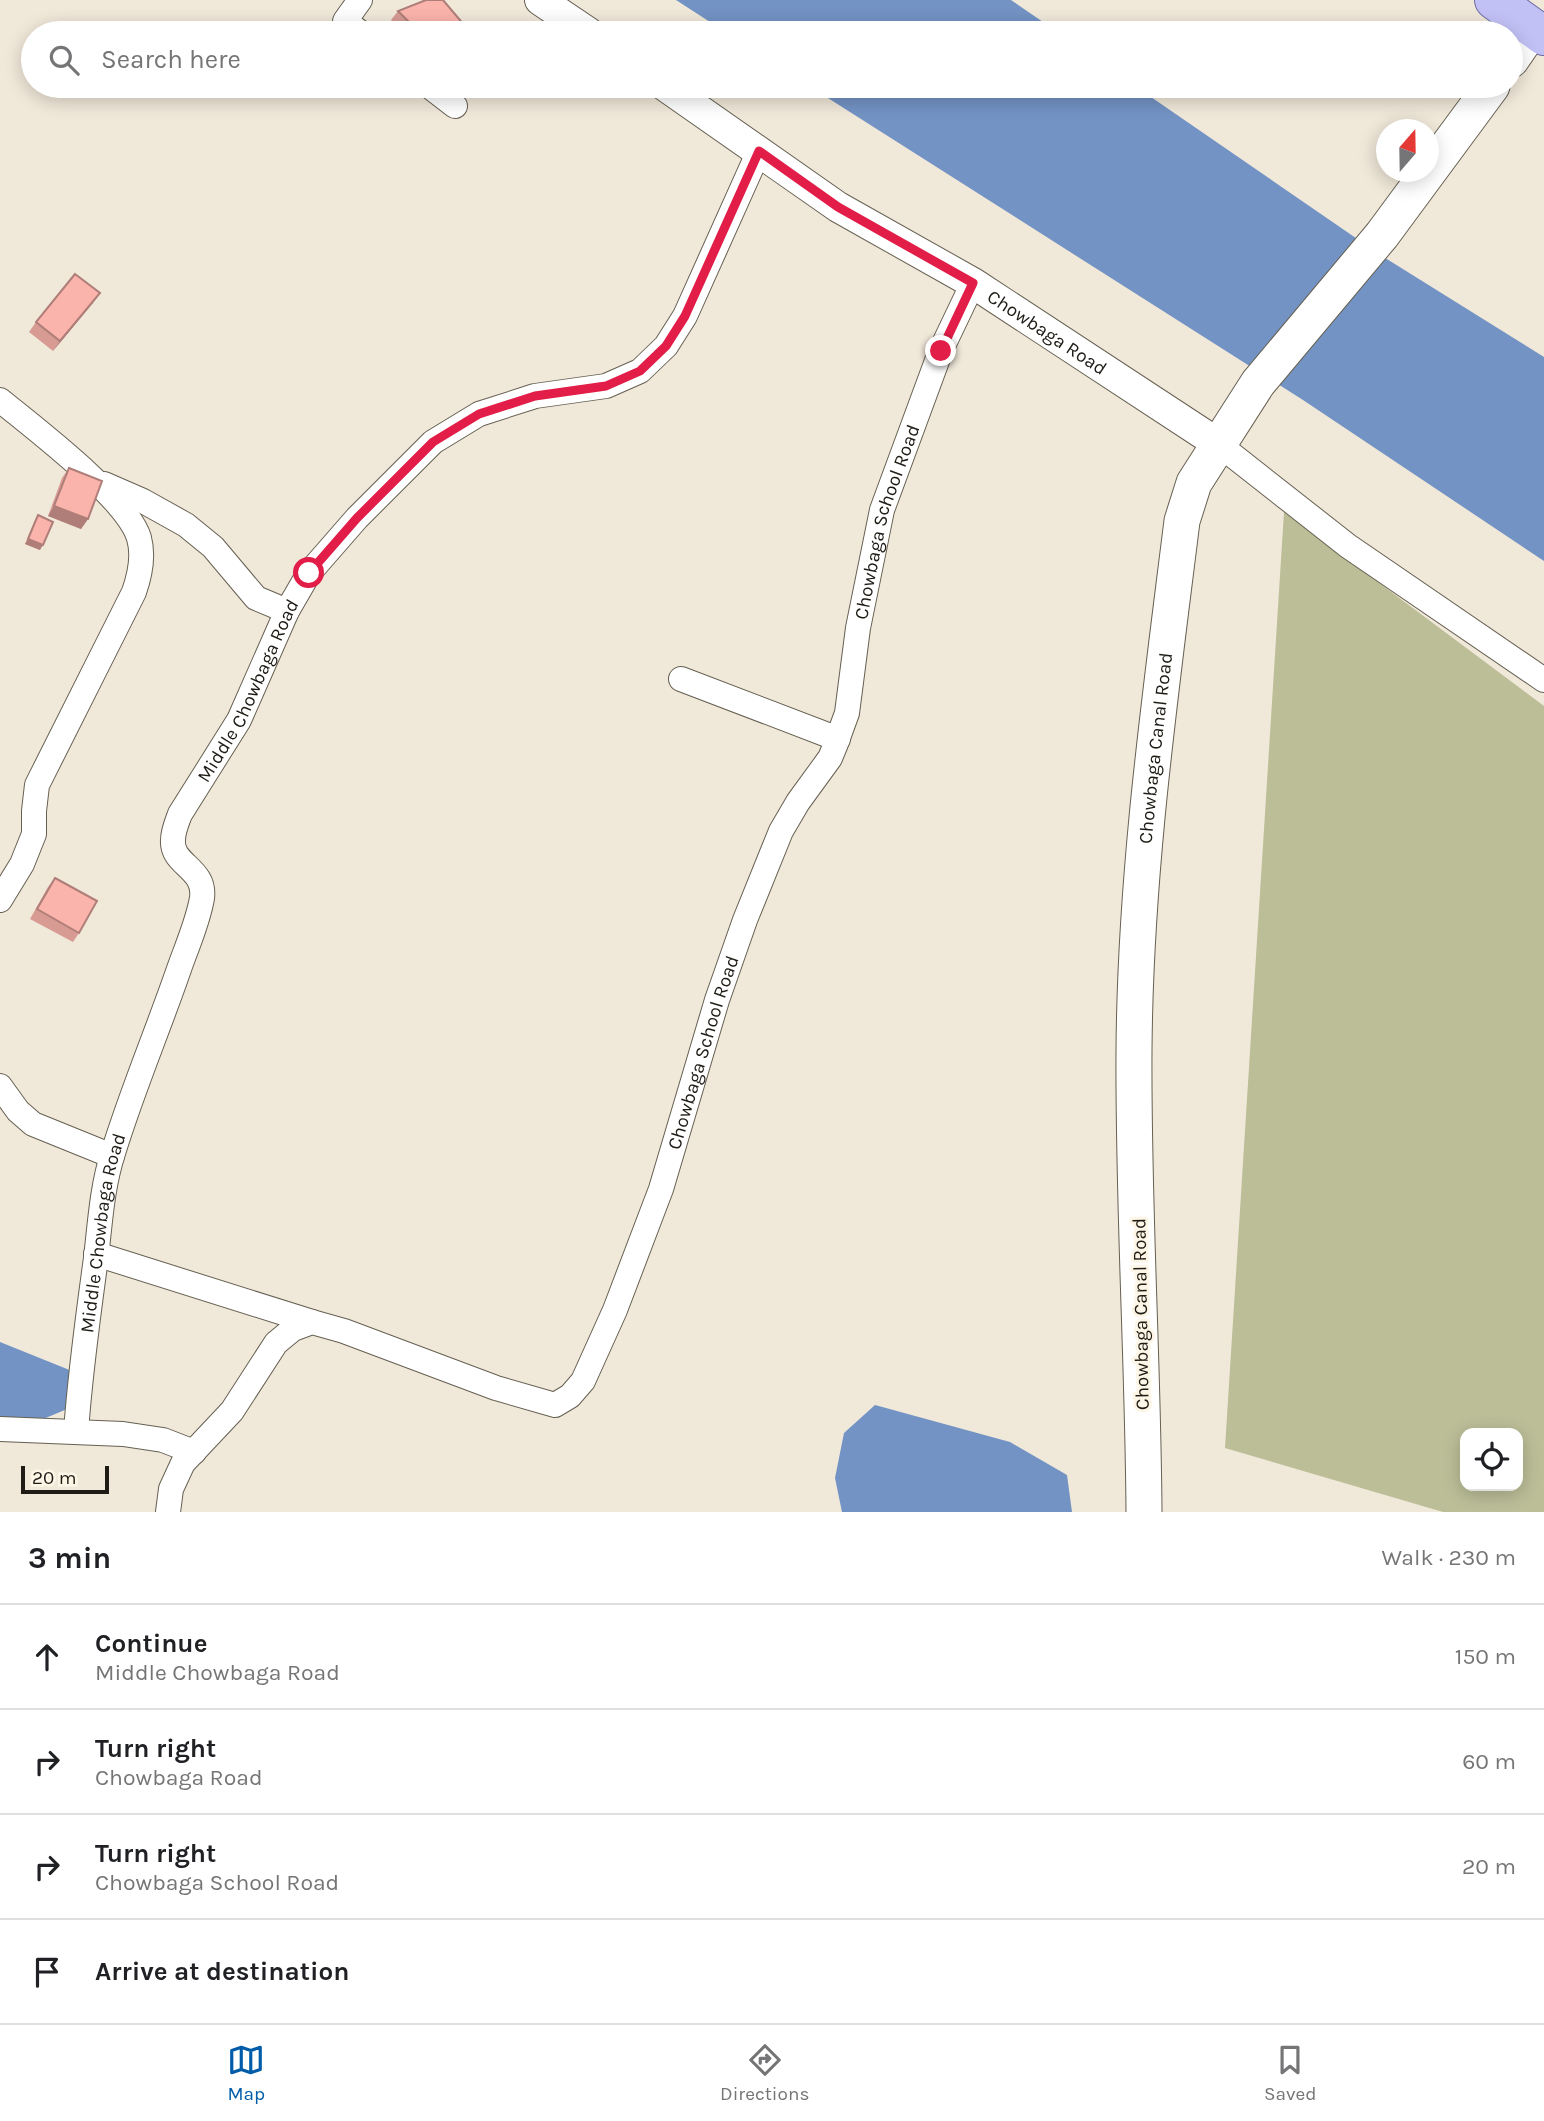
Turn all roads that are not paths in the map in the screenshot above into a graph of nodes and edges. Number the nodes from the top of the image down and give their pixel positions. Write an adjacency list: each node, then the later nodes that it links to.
1 (360, 0): 4 (street)
2 (540, 0): 5 (street)
3 (1494, 0): 6 (main road)
4 (346, 21)
5 (571, 21)
6 (1539, 32): 7 (main road)
7 (1523, 48)
8 (445, 98): 11 (street)
9 (682, 98): 12 (street, Chowbaga Road)
10 (1483, 98): 15 (main road, Chowbaga Canal Road)
11 (455, 106)
12 (759, 151): 13 (street, Chowbaga Road); 17 (street, Middle Chowbaga Road)
13 (973, 283): 15 (street, Chowbaga Road); 20 (street, Chowbaga School Road)
14 (0, 400): 16 (street)
15 (1217, 443): 19 (street); 30 (main road, Chowbaga Canal Road)
16 (92, 479): 17 (street); 21 (street)
17 (287, 611): 23 (street, Middle Chowbaga Road)
18 (681, 679): 20 (street)
19 (1544, 680)
20 (838, 739): 25 (street, Chowbaga School Road)
21 (0, 900)
22 (0, 1086): 23 (street)
23 (111, 1156): 24 (street, Middle Chowbaga Road)
24 (96, 1254): 25 (street, Chowbaga School Road); 27 (street, Middle Chowbaga Road)
25 (313, 1322): 28 (street)
26 (0, 1429): 27 (street)
27 (76, 1432): 28 (street)
28 (194, 1452): 29 (street)
29 (168, 1512)
30 (1147, 1512)

